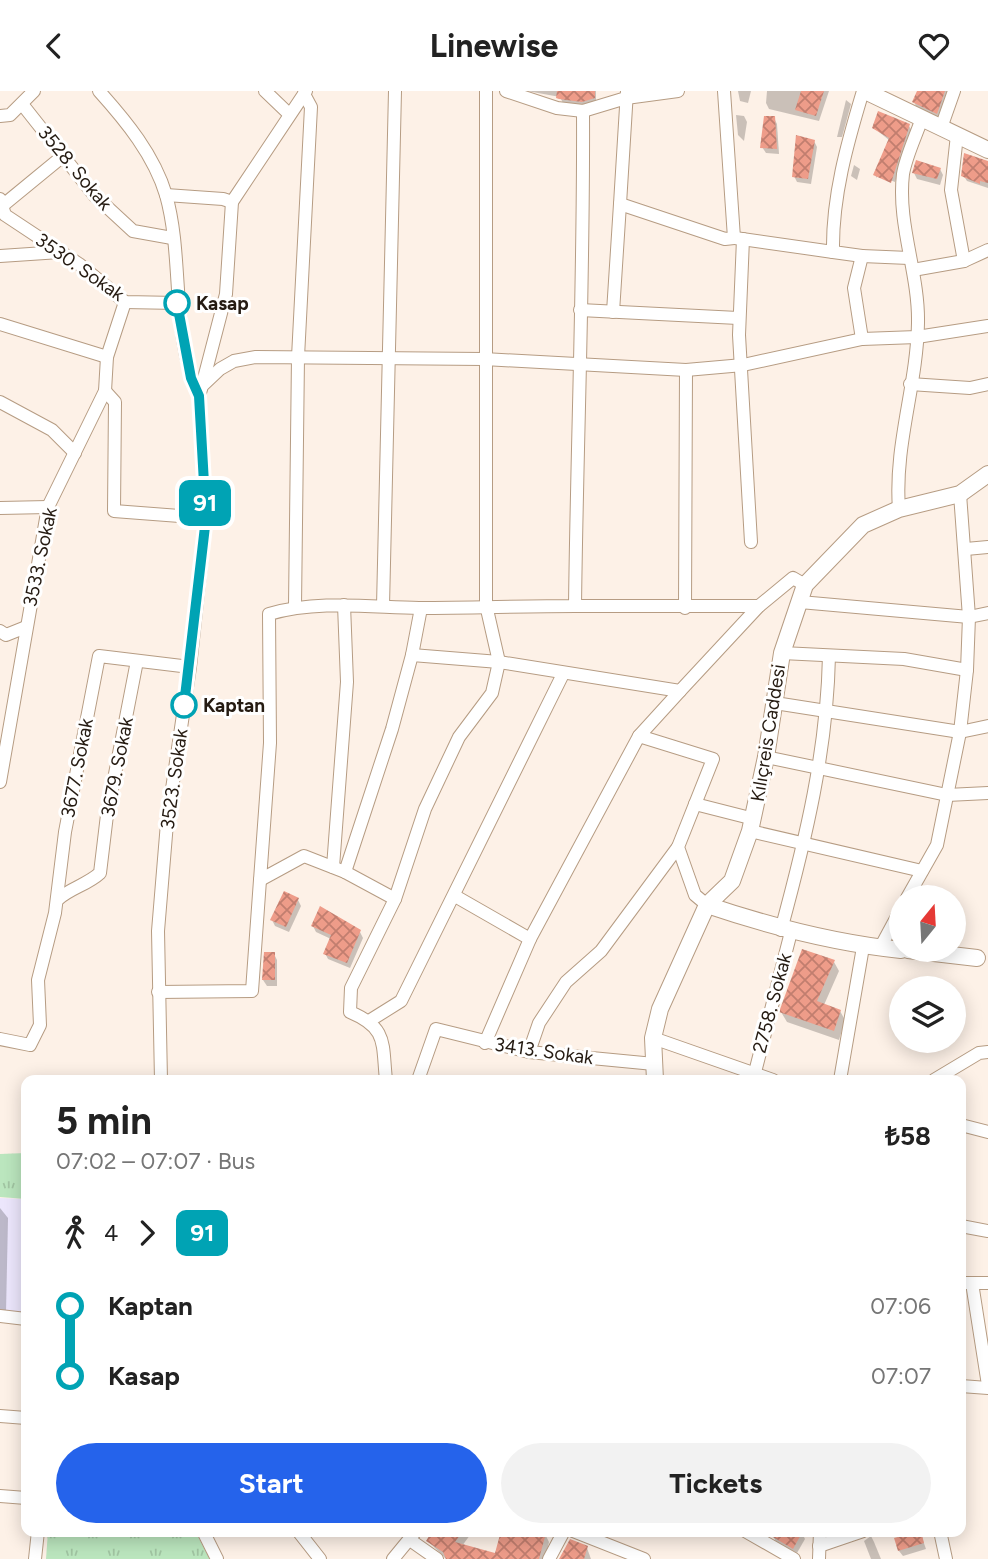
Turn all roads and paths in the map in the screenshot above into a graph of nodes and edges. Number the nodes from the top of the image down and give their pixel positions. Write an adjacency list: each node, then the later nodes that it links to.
1 (34, 91): 14 (street)
2 (87, 91): 15 (street)
3 (99, 91): 15 (street)
4 (265, 91): 17 (street)
5 (395, 91): 48 (street)
6 (486, 91): 49 (street)
7 (506, 91): 16 (street)
8 (678, 91): 13 (street)
9 (724, 91): 29 (street)
10 (864, 91): 19 (street); 32 (street)
11 (954, 91): 20 (street)
12 (305, 92): 17 (street); 46 (street)
13 (626, 95): 16 (street); 27 (street)
14 (22, 104): 18 (street); 23 (street, 3528. Sokak)
15 (114, 107): 24 (street)
16 (583, 111): 39 (street)
17 (289, 114): 25 (street)
18 (0, 116)
19 (922, 118): 20 (street); 36 (street)
20 (941, 128): 21 (street)
21 (957, 135): 22 (street); 35 (street)
22 (988, 151)
23 (63, 156): 26 (street); 28 (street, 3528. Sokak)
24 (166, 195): 25 (street); 28 (street)
25 (232, 202): 56 (street)
26 (1, 203): 31 (street, 3530. Sokak)
27 (620, 204): 29 (street); 40 (street)
28 (172, 238): 38 (street)
29 (739, 239): 32 (street); 41 (street)
30 (988, 250): 35 (street)
31 (60, 252): 33 (street); 37 (street, 3530. Sokak)
32 (833, 252): 34 (street)
33 (0, 256)
34 (862, 256): 36 (street); 45 (street)
35 (964, 261): 36 (street)
36 (911, 264): 44 (street)
37 (125, 302): 38 (street, 3530. Sokak); 47 (street, 3533. Sokak)
38 (177, 303): 56 (street)
39 (580, 310): 40 (street); 50 (street)
40 (613, 312): 41 (street)
41 (738, 318): 51 (street)
42 (0, 324): 47 (street)
43 (988, 326): 44 (street)
44 (917, 337): 45 (street); 53 (street)
45 (862, 339): 51 (street)
46 (298, 356): 48 (street); 56 (street); 72 (street)
47 (107, 357): 55 (street, 3533. Sokak)
48 (390, 357): 49 (street); 73 (street)
49 (484, 359): 50 (street); 71 (street)
50 (578, 365): 52 (street); 74 (street)
51 (743, 365): 52 (street); 65 (street)
52 (686, 370): 77 (street)
53 (910, 384): 54 (street); 63 (street)
54 (988, 384)
55 (105, 391): 58 (street, 3533. Sokak); 64 (street)
56 (200, 391): 64 (street, 3523. Sokak)
57 (0, 402): 58 (street)
58 (75, 453): 61 (street, 3533. Sokak)
59 (988, 474): 60 (street, Kılıçreis Caddesi)
60 (960, 494): 63 (street, Kılıçreis Caddesi); 67 (street)
61 (48, 507): 62 (street); 80 (street, 3533. Sokak)
62 (0, 508)
63 (899, 509): 68 (street, Kılıçreis Caddesi)
64 (206, 518): 87 (street, 3523. Sokak)
65 (751, 542)
66 (988, 547): 67 (street)
67 (966, 549): 79 (street)
68 (805, 585): 69 (street, Kılıçreis Caddesi); 75 (street)
69 (800, 602): 79 (street); 82 (street, Kılıçreis Caddesi)
70 (344, 605): 72 (street); 73 (street); 105 (street)
71 (486, 605): 74 (street); 76 (street); 86 (street)
72 (295, 606): 107 (street)
73 (383, 606): 76 (street)
74 (575, 606): 77 (street)
75 (759, 606): 77 (street); 90 (street)
76 (421, 608): 83 (street)
77 (685, 608)
78 (988, 613): 79 (street)
79 (969, 617): 88 (street)
80 (26, 627): 81 (street); 98 (street, 3533. Sokak)
81 (2, 635)
82 (782, 653): 84 (street); 91 (street, Kılıçreis Caddesi)
83 (412, 656): 86 (street); 105 (street)
84 (829, 656): 88 (street); 92 (street, 2758. Sokak)
85 (137, 661): 87 (street); 111 (street, 3679. Sokak); 111 (street, 3677. Sokak)
86 (499, 662): 89 (street); 110 (street)
87 (190, 667): 121 (street, 3523. Sokak)
88 (967, 670): 94 (street)
89 (563, 674): 90 (street); 109 (street)
90 (680, 691): 95 (street)
91 (775, 703): 92 (street); 96 (street, Kılıçreis Caddesi)
92 (828, 711): 94 (street); 97 (street, 2758. Sokak)
93 (988, 726): 94 (street)
94 (960, 732): 100 (street)
95 (639, 736): 101 (street); 115 (street)
96 (766, 757): 97 (street); 102 (street, Kılıçreis Caddesi)
97 (819, 768): 100 (street); 103 (street, 2758. Sokak)
98 (0, 782)
99 (988, 793): 100 (street)
100 (947, 795): 106 (street)
101 (695, 804): 102 (street); 104 (street)
102 (752, 825): 103 (street); 112 (street, Kılıçreis Caddesi)
103 (805, 844): 106 (street); 113 (street, 2758. Sokak)
104 (678, 847): 112 (street); 126 (street)
105 (339, 869): 107 (street); 110 (street)
106 (922, 871): 108 (street)
107 (260, 880): 121 (street)
108 (915, 885)
109 (455, 896): 115 (street); 122 (street)
110 (396, 899): 122 (street)
111 (57, 900): 124 (street, 3677. Sokak)
112 (707, 905): 113 (street); 123 (street, Kılıçreis Caddesi)
113 (786, 931): 116 (street); 133 (street, 2758. Sokak)
114 (889, 931): 117 (street)
115 (530, 939): 125 (street)
116 (863, 947): 117 (street); 134 (street)
117 (880, 947): 118 (street)
118 (889, 948)
119 (966, 955): 120 (street)
120 (984, 956)
121 (158, 992): 129 (street, 3523. Sokak)
122 (369, 1021): 130 (street)
123 (653, 1038): 128 (street, Kılıçreis Caddesi); 132 (street)
124 (6, 1040)
125 (485, 1044): 126 (street, 3413. Sokak); 131 (street, 3413. Sokak)
126 (529, 1052): 128 (street, 3413. Sokak)
127 (988, 1052): 135 (street)
128 (655, 1072)
129 (161, 1075)
130 (386, 1075)
131 (420, 1075)
132 (748, 1075)
133 (753, 1075)
134 (841, 1075)
135 (942, 1075)
136 (966, 1126): 137 (street)
137 (988, 1132)
138 (966, 1227): 139 (street)
139 (988, 1231)
140 (966, 1283): 141 (street); 145 (street)
141 (988, 1283)
142 (0, 1316): 143 (street)
143 (21, 1318)
144 (966, 1386): 145 (street)
145 (988, 1386)
146 (0, 1416): 147 (street)
147 (21, 1418)
148 (0, 1496): 149 (street)
149 (21, 1498)
150 (37, 1537): 161 (street)
151 (206, 1537): 162 (street)
152 (303, 1537): 163 (street)
153 (412, 1537): 164 (street)
154 (414, 1537): 165 (street)
155 (561, 1537): 166 (street)
156 (588, 1537): 167 (street)
157 (756, 1537): 168 (street)
158 (850, 1537): 160 (street)
159 (941, 1537): 169 (street)
160 (819, 1552)
161 (35, 1559)
162 (217, 1559)
163 (320, 1559)
164 (393, 1559)
165 (437, 1559)
166 (549, 1559)
167 (644, 1559)
168 (794, 1559)
169 (946, 1559)

